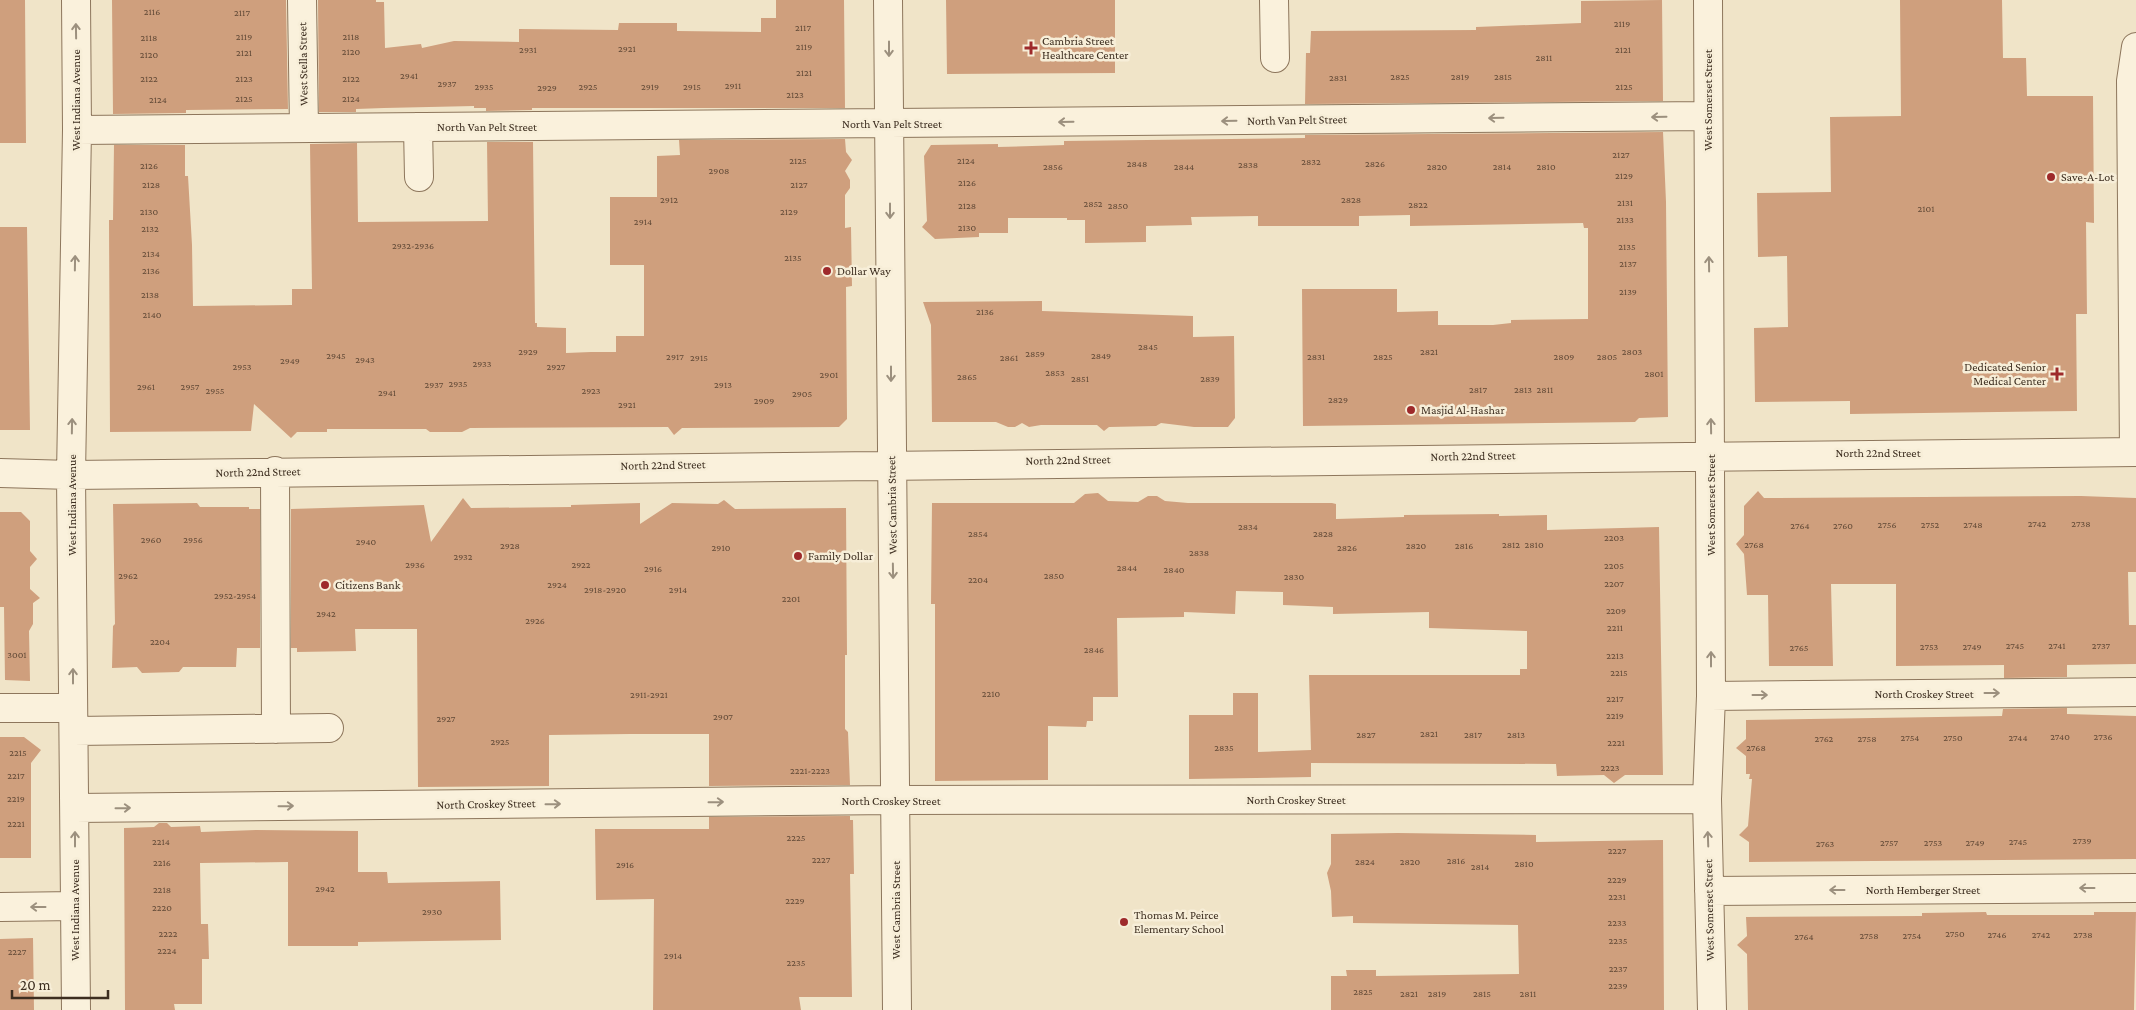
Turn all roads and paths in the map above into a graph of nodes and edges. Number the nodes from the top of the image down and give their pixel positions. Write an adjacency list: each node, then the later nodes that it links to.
1 (76, 0): 12 (street, West Indiana Avenue, one-way to 1)
2 (302, 0): 11 (street, West Stella Street)
3 (888, 0): 9 (street, West Cambria Street, one-way to 9)
4 (1274, 0): 7 (street)
5 (1708, 0): 8 (street, West Somerset Street)
6 (2136, 47): 14 (street)
7 (1275, 58)
8 (1708, 116): 9 (street, North Van Pelt Street, one-way to 9); 15 (street, West Somerset Street, one-way to 8)
9 (889, 124): 10 (street, North Van Pelt Street); 16 (street, West Cambria Street, one-way to 16)
10 (418, 127): 11 (street, North Van Pelt Street); 13 (street)
11 (304, 128): 12 (street, North Van Pelt Street)
12 (77, 130): 19 (street, West Indiana Avenue, one-way to 12)
13 (419, 177)
14 (2135, 452): 15 (street, North 22nd Street)
15 (1711, 453): 16 (street, North 22nd Street); 21 (street, West Somerset Street, one-way to 15)
16 (892, 462): 17 (street, North 22nd Street); 27 (street, West Cambria Street, one-way to 27)
17 (275, 471): 19 (street, North 22nd Street); 25 (street)
18 (0, 473): 19 (street, North 22nd Street)
19 (71, 474): 23 (street, West Indiana Avenue, one-way to 19)
20 (2136, 692): 21 (street, North Croskey Street, one-way to 20)
21 (1711, 696): 26 (street, West Somerset Street)
22 (0, 708): 23 (street)
23 (73, 720): 25 (street); 28 (street, West Indiana Avenue)
24 (329, 728): 25 (street)
25 (276, 729)
26 (1707, 799): 27 (street, North Croskey Street); 30 (street, West Somerset Street, one-way to 26)
27 (895, 800): 28 (street, North Croskey Street, one-way to 27); 34 (street, West Cambria Street)
28 (75, 808): 31 (street, West Indiana Avenue, one-way to 28)
29 (2136, 888): 30 (street, North Hemberger Street, one-way to 30)
30 (1709, 891): 35 (street, West Somerset Street)
31 (75, 906): 32 (street, one-way to 32); 33 (street, West Indiana Avenue)
32 (0, 907)
33 (76, 1010)
34 (897, 1010)
35 (1712, 1010)

